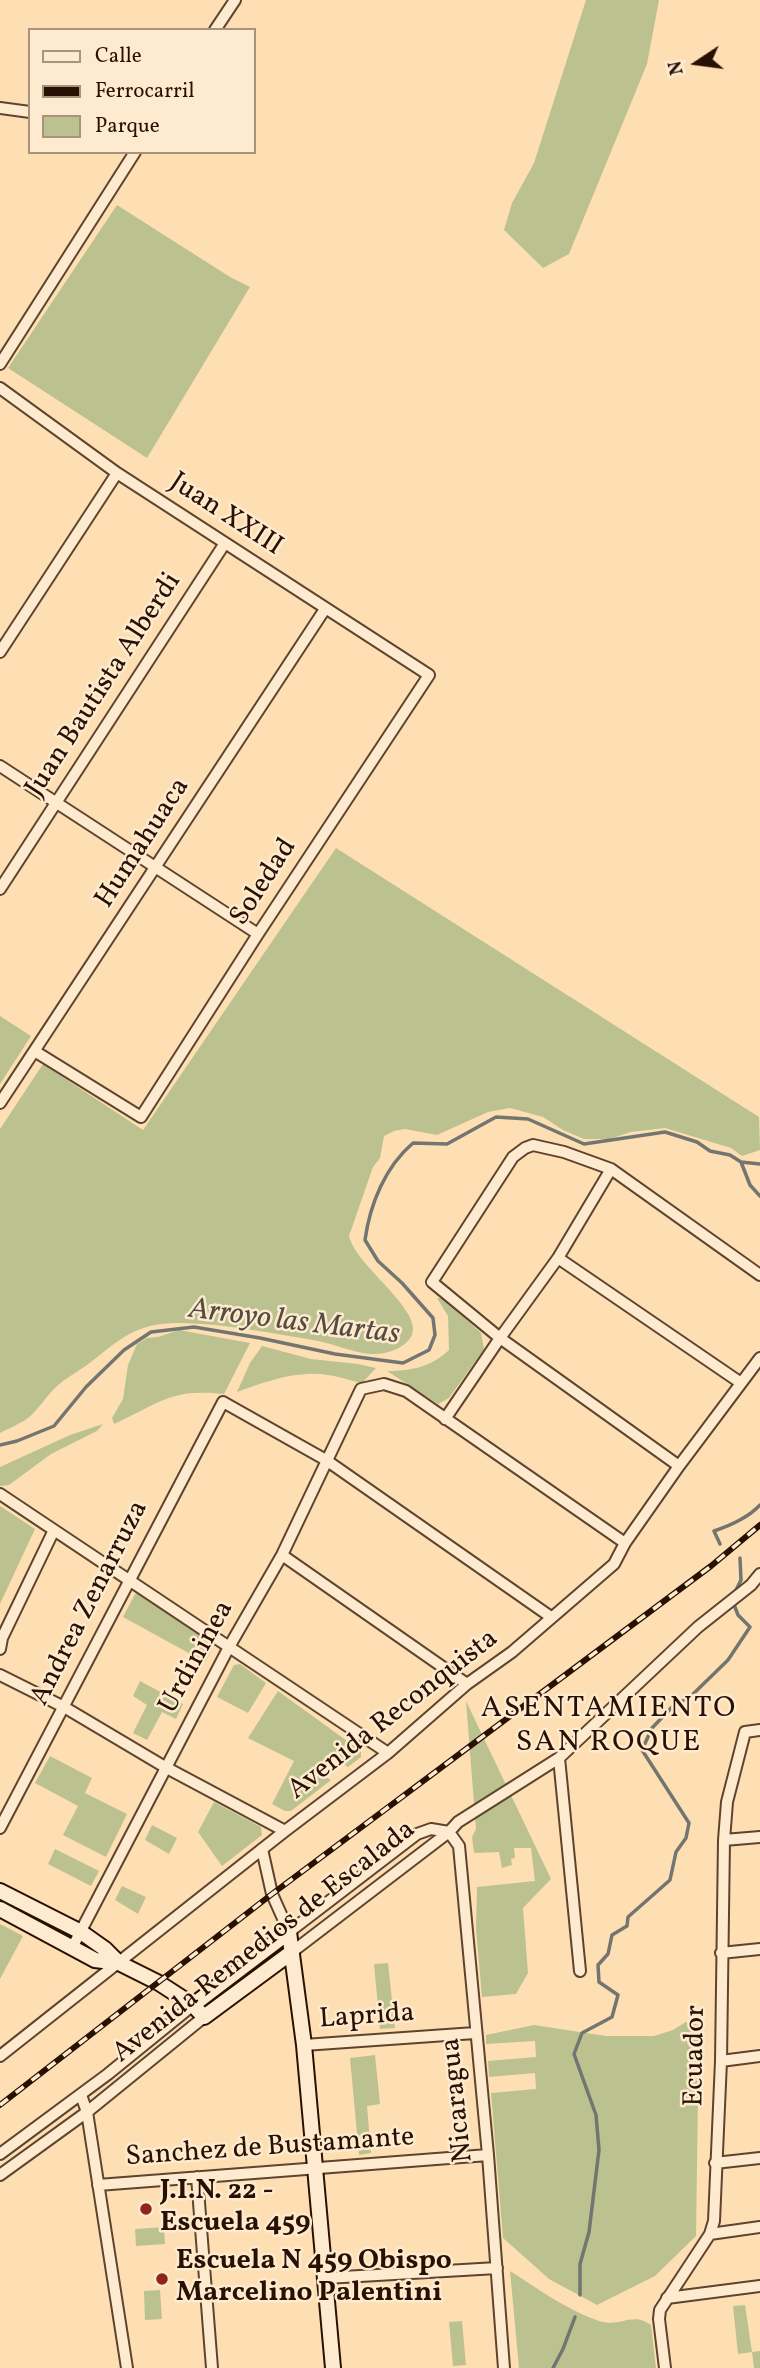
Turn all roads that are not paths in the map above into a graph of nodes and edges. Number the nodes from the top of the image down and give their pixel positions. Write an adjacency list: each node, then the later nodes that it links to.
1 (235, 0): 2 (street)
2 (216, 28)
3 (0, 108): 4 (street)
4 (28, 112)
5 (134, 154): 6 (street)
6 (0, 365)
7 (0, 388): 8 (street, Juan XXIII)
8 (117, 473): 9 (street, Juan XXIII); 11 (street)
9 (225, 543): 10 (street, Juan XXIII); 14 (street, Juan Bautista Alberdi)
10 (325, 609): 12 (street, Juan XXIII); 15 (street, Humahuaca)
11 (0, 652)
12 (429, 675): 17 (street, Soledad)
13 (0, 766): 14 (street)
14 (57, 803): 15 (street); 16 (street, Juan Bautista Alberdi)
15 (155, 868): 17 (street); 18 (street, Humahuaca)
16 (0, 889)
17 (258, 934): 18 (street, Soledad)
18 (36, 1052): 19 (street, Humahuaca)
19 (0, 1103)
20 (611, 1170): 21 (street); 22 (street); 23 (street)
21 (558, 1258): 23 (street); 25 (street)
22 (760, 1275)
23 (500, 1338): 26 (street); 28 (street)
24 (760, 1358): 25 (street, Avenida Reconquista)
25 (741, 1383): 28 (street, Avenida Reconquista)
26 (445, 1419): 27 (street, Urdininea); 31 (street)
27 (327, 1460): 32 (street, Urdininea); 34 (street, Andrea Zenarruza); 35 (street)
28 (679, 1466): 31 (street, Avenida Reconquista)
29 (0, 1494): 30 (street)
30 (54, 1530): 34 (street); 37 (street)
31 (625, 1543): 35 (street, Avenida Reconquista)
32 (282, 1555): 36 (street, Urdininea); 39 (street)
33 (760, 1574): 43 (street)
34 (129, 1580): 36 (street); 40 (street, Andrea Zenarruza)
35 (551, 1617): 39 (street, Avenida Reconquista)
36 (229, 1647): 42 (street); 44 (street, Urdininea)
37 (0, 1649)
38 (1, 1673): 40 (street)
39 (467, 1684): 42 (street, Avenida Reconquista)
40 (64, 1707): 44 (street); 45 (street, Andrea Zenarruza)
41 (760, 1730): 49 (street, Ecuador)
42 (388, 1753): 46 (street, Avenida Reconquista)
43 (559, 1758): 47 (street); 60 (street)
44 (165, 1767): 46 (street); 53 (street, Urdininea)
45 (0, 1828)
46 (285, 1831): 50 (street, Avenida Reconquista)
47 (449, 1832): 54 (street, Avenida Remedios de Escalada); 57 (street, Avenida Remedios de Escalada); 63 (street, Nicaragua)
48 (760, 1836): 49 (street)
49 (724, 1840): 58 (street, Ecuador)
50 (262, 1849): 54 (street); 59 (street, Avenida Reconquista)
51 (0, 1891): 53 (street)
52 (0, 1909): 55 (street)
53 (81, 1932): 55 (street, Urdininea); 59 (street)
54 (289, 1932): 57 (street); 61 (street, Avenida Remedios de Escalada)
55 (72, 1948): 59 (street)
56 (760, 1949): 58 (street)
57 (292, 1952): 62 (street, Avenida Remedios de Escalada); 64 (street)
58 (721, 1954): 67 (street, Ecuador)
59 (119, 1963): 61 (street); 65 (street, Avenida Reconquista)
60 (580, 1971)
61 (192, 2005): 62 (street); 68 (street, Avenida Remedios de Escalada)
62 (204, 2017): 69 (street, Avenida Remedios de Escalada)
63 (475, 2033): 64 (street, Laprida); 71 (street, Nicaragua)
64 (304, 2045): 74 (street)
65 (0, 2056)
66 (760, 2056): 67 (street)
67 (721, 2061): 73 (street, Ecuador)
68 (80, 2095): 69 (street); 70 (street, Avenida Remedios de Escalada)
69 (87, 2112): 75 (street, Avenida Remedios de Escalada); 77 (street)
70 (0, 2154)
71 (488, 2155): 74 (street, Sanchez de Bustamante); 80 (street, Nicaragua)
72 (760, 2158): 73 (street)
73 (715, 2163): 79 (street, Ecuador)
74 (315, 2170): 76 (street, Sanchez de Bustamante); 81 (street)
75 (0, 2175)
76 (197, 2177): 77 (street, Sanchez de Bustamante); 85 (street)
77 (98, 2185): 84 (street)
78 (760, 2227): 79 (street)
79 (710, 2234): 83 (street, Ecuador)
80 (497, 2268): 81 (street); 87 (street, Nicaragua)
81 (326, 2278): 86 (street)
82 (760, 2286): 83 (street)
83 (667, 2298): 88 (street, Ecuador)
84 (127, 2368)
85 (212, 2368)
86 (332, 2368)
87 (504, 2368)
88 (665, 2368)

